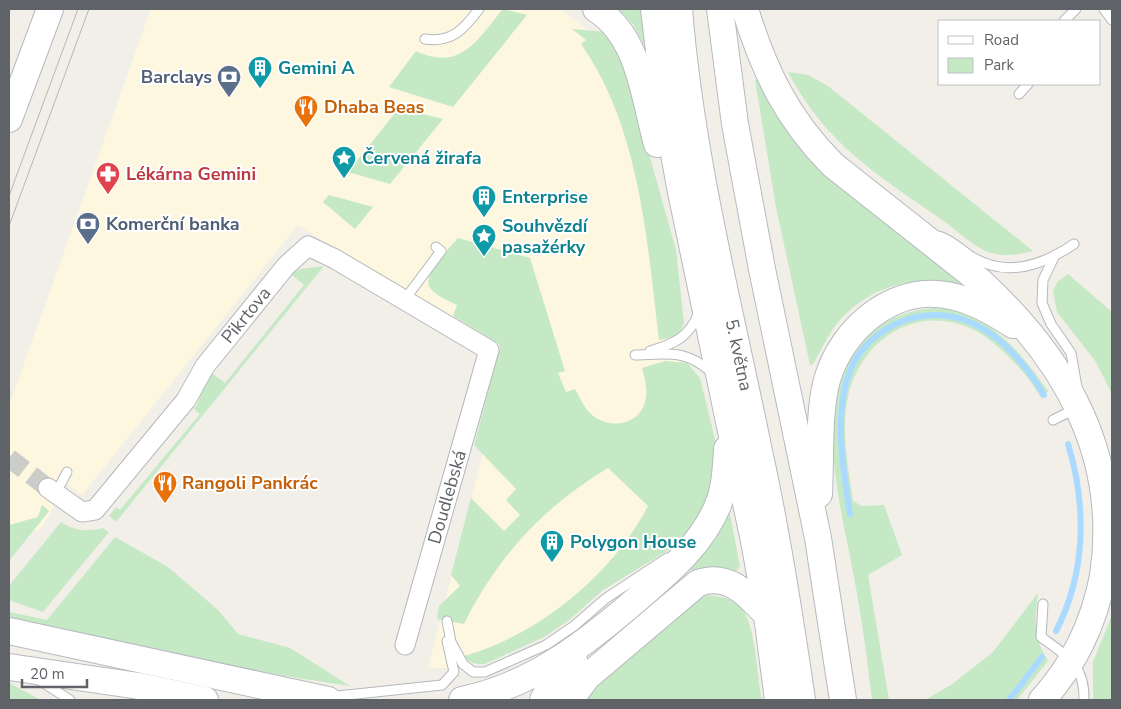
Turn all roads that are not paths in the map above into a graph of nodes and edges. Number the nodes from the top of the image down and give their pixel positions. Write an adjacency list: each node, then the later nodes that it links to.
1 (50, 9): 16 (main road)
2 (479, 9): 12 (lane)
3 (596, 9): 13 (main road)
4 (654, 9): 13 (main road)
5 (679, 9): 13 (main road, 5. května)
6 (720, 9): 31 (main road)
7 (744, 9): 17 (main road)
8 (1076, 9): 10 (lane)
9 (1104, 9): 11 (lane)
10 (1065, 20)
11 (1112, 20)
12 (425, 39)
13 (662, 75): 21 (main road); 47 (main road, 5. května)
14 (1027, 85): 15 (lane)
15 (1019, 94)
16 (9, 119)
17 (915, 229): 20 (lane); 24 (main road)
18 (1074, 244): 20 (lane)
19 (436, 247): 22 (lane)
20 (1054, 258): 26 (lane)
21 (703, 297): 25 (main road); 25 (lane)
22 (406, 300): 23 (street, Pikrtova); 30 (street, Pikrtova)
23 (490, 350): 37 (street, Doudlebská)
24 (1048, 354): 26 (main road); 31 (main road)
25 (722, 388): 27 (main road)
26 (1080, 407): 28 (lane); 38 (main road)
27 (729, 418): 32 (main road); 34 (main road)
28 (1053, 420)
29 (67, 472): 30 (lane)
30 (52, 490)
31 (818, 538): 48 (main road)
32 (694, 544): 36 (main road); 42 (lane)
33 (1043, 604): 38 (lane)
34 (767, 616): 45 (main road); 46 (main road)
35 (9, 631): 42 (main road)
36 (596, 635): 43 (main road); 44 (main road)
37 (405, 645)
38 (1072, 660): 49 (main road); 50 (lane)
39 (9, 668): 40 (lane); 41 (main road)
40 (70, 700)
41 (205, 700)
42 (330, 700)
43 (462, 700)
44 (543, 700)
45 (570, 700)
46 (778, 700)
47 (802, 700)
48 (842, 700)
49 (1042, 700)
50 (1084, 700)

